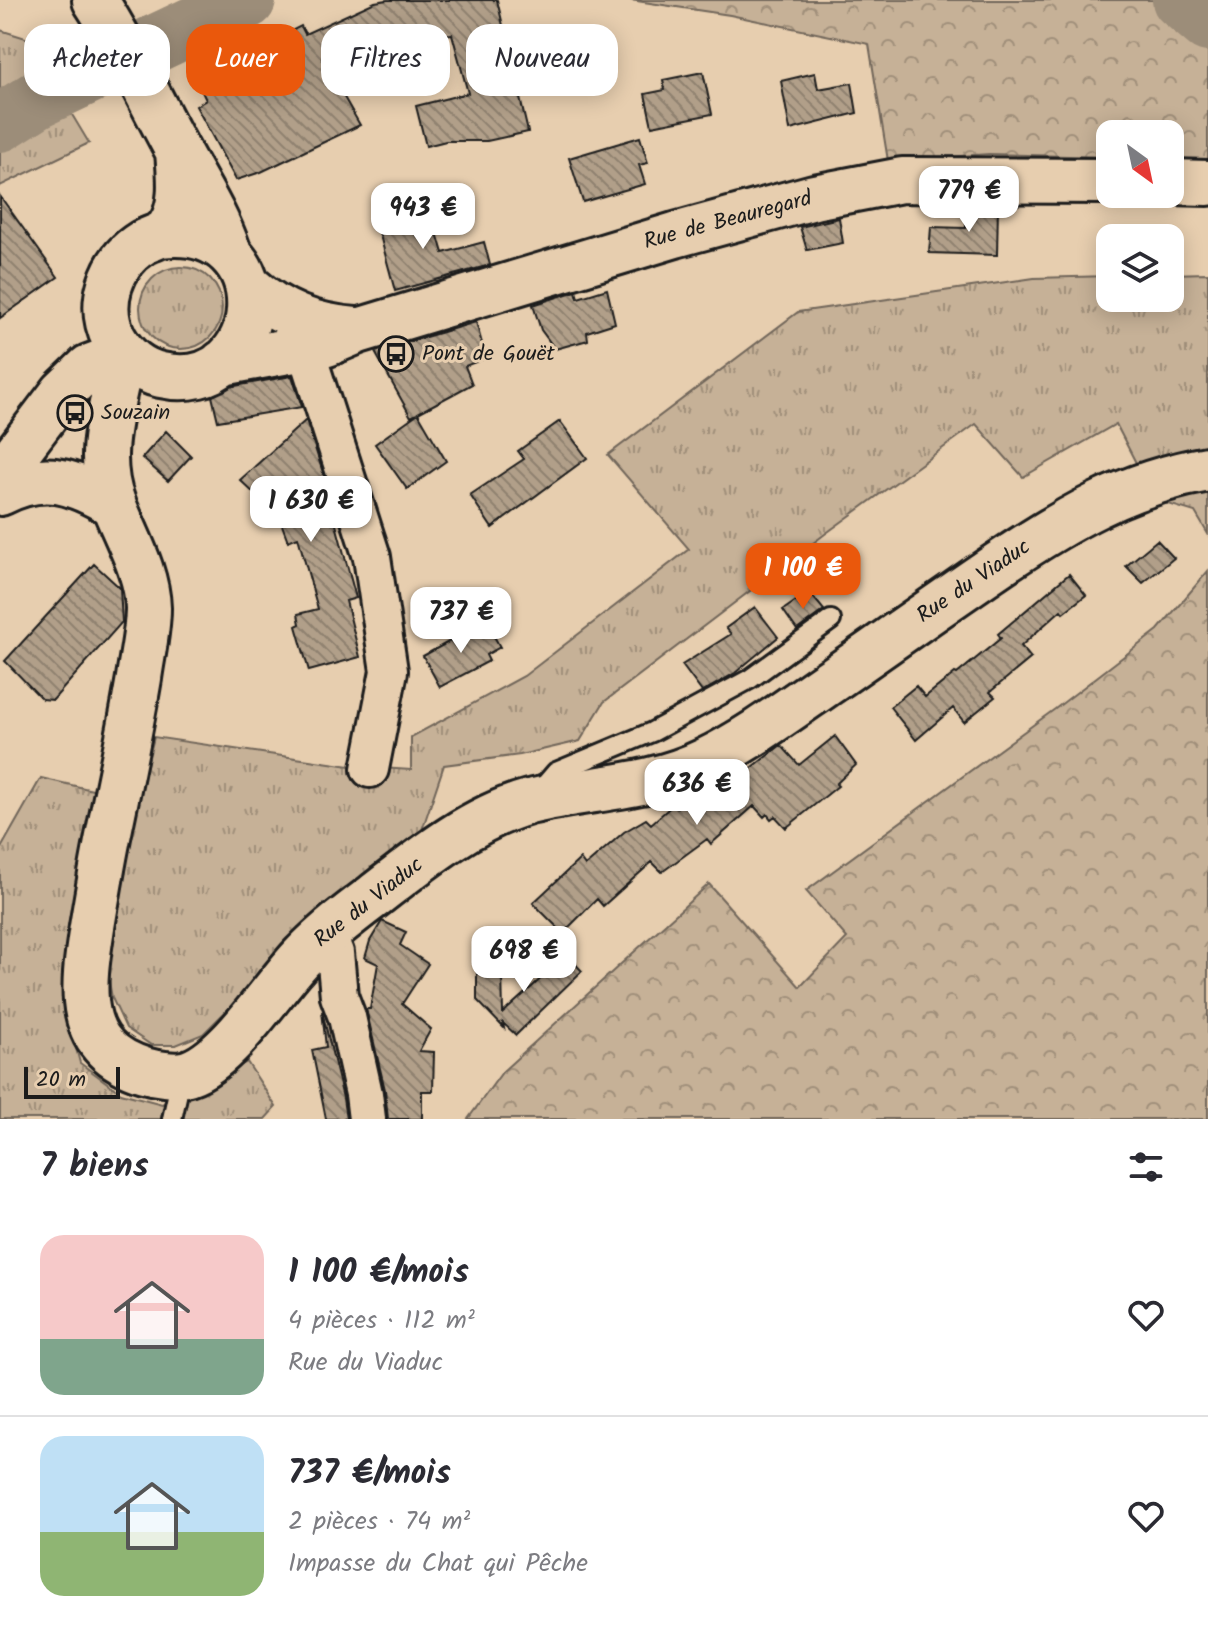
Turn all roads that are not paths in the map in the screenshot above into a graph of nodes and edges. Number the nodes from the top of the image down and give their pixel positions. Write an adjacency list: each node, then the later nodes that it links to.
1 (106, 17): 2 (main road)
2 (178, 152): 6 (main road); 7 (main road)
3 (1096, 181): 9 (main road, Rue de Beauregard)
4 (1184, 182): 5 (main road)
5 (1208, 183)
6 (161, 235): 7 (main road); 8 (main road)
7 (239, 270): 9 (main road); 12 (main road)
8 (106, 297): 11 (main road); 14 (main road)
9 (358, 331): 10 (main road, Rue de Beauregard)
10 (305, 348): 12 (main road, Rue de Beauregard); 21 (street)
11 (125, 354): 13 (main road); 15 (main road); 17 (main road)
12 (222, 363): 13 (main road)
13 (172, 378): 15 (main road)
14 (0, 430)
15 (105, 447): 19 (main road)
16 (1208, 469): 22 (main road, Rue du Viaduc)
17 (0, 475)
18 (0, 493): 19 (main road)
19 (114, 505): 24 (main road)
20 (831, 620): 22 (lane)
21 (370, 769)
22 (531, 802): 23 (main road, Rue du Viaduc)
23 (327, 934): 24 (main road, Rue du Viaduc); 26 (street)
24 (182, 1074): 25 (lane)
25 (172, 1119)
26 (367, 1119)

